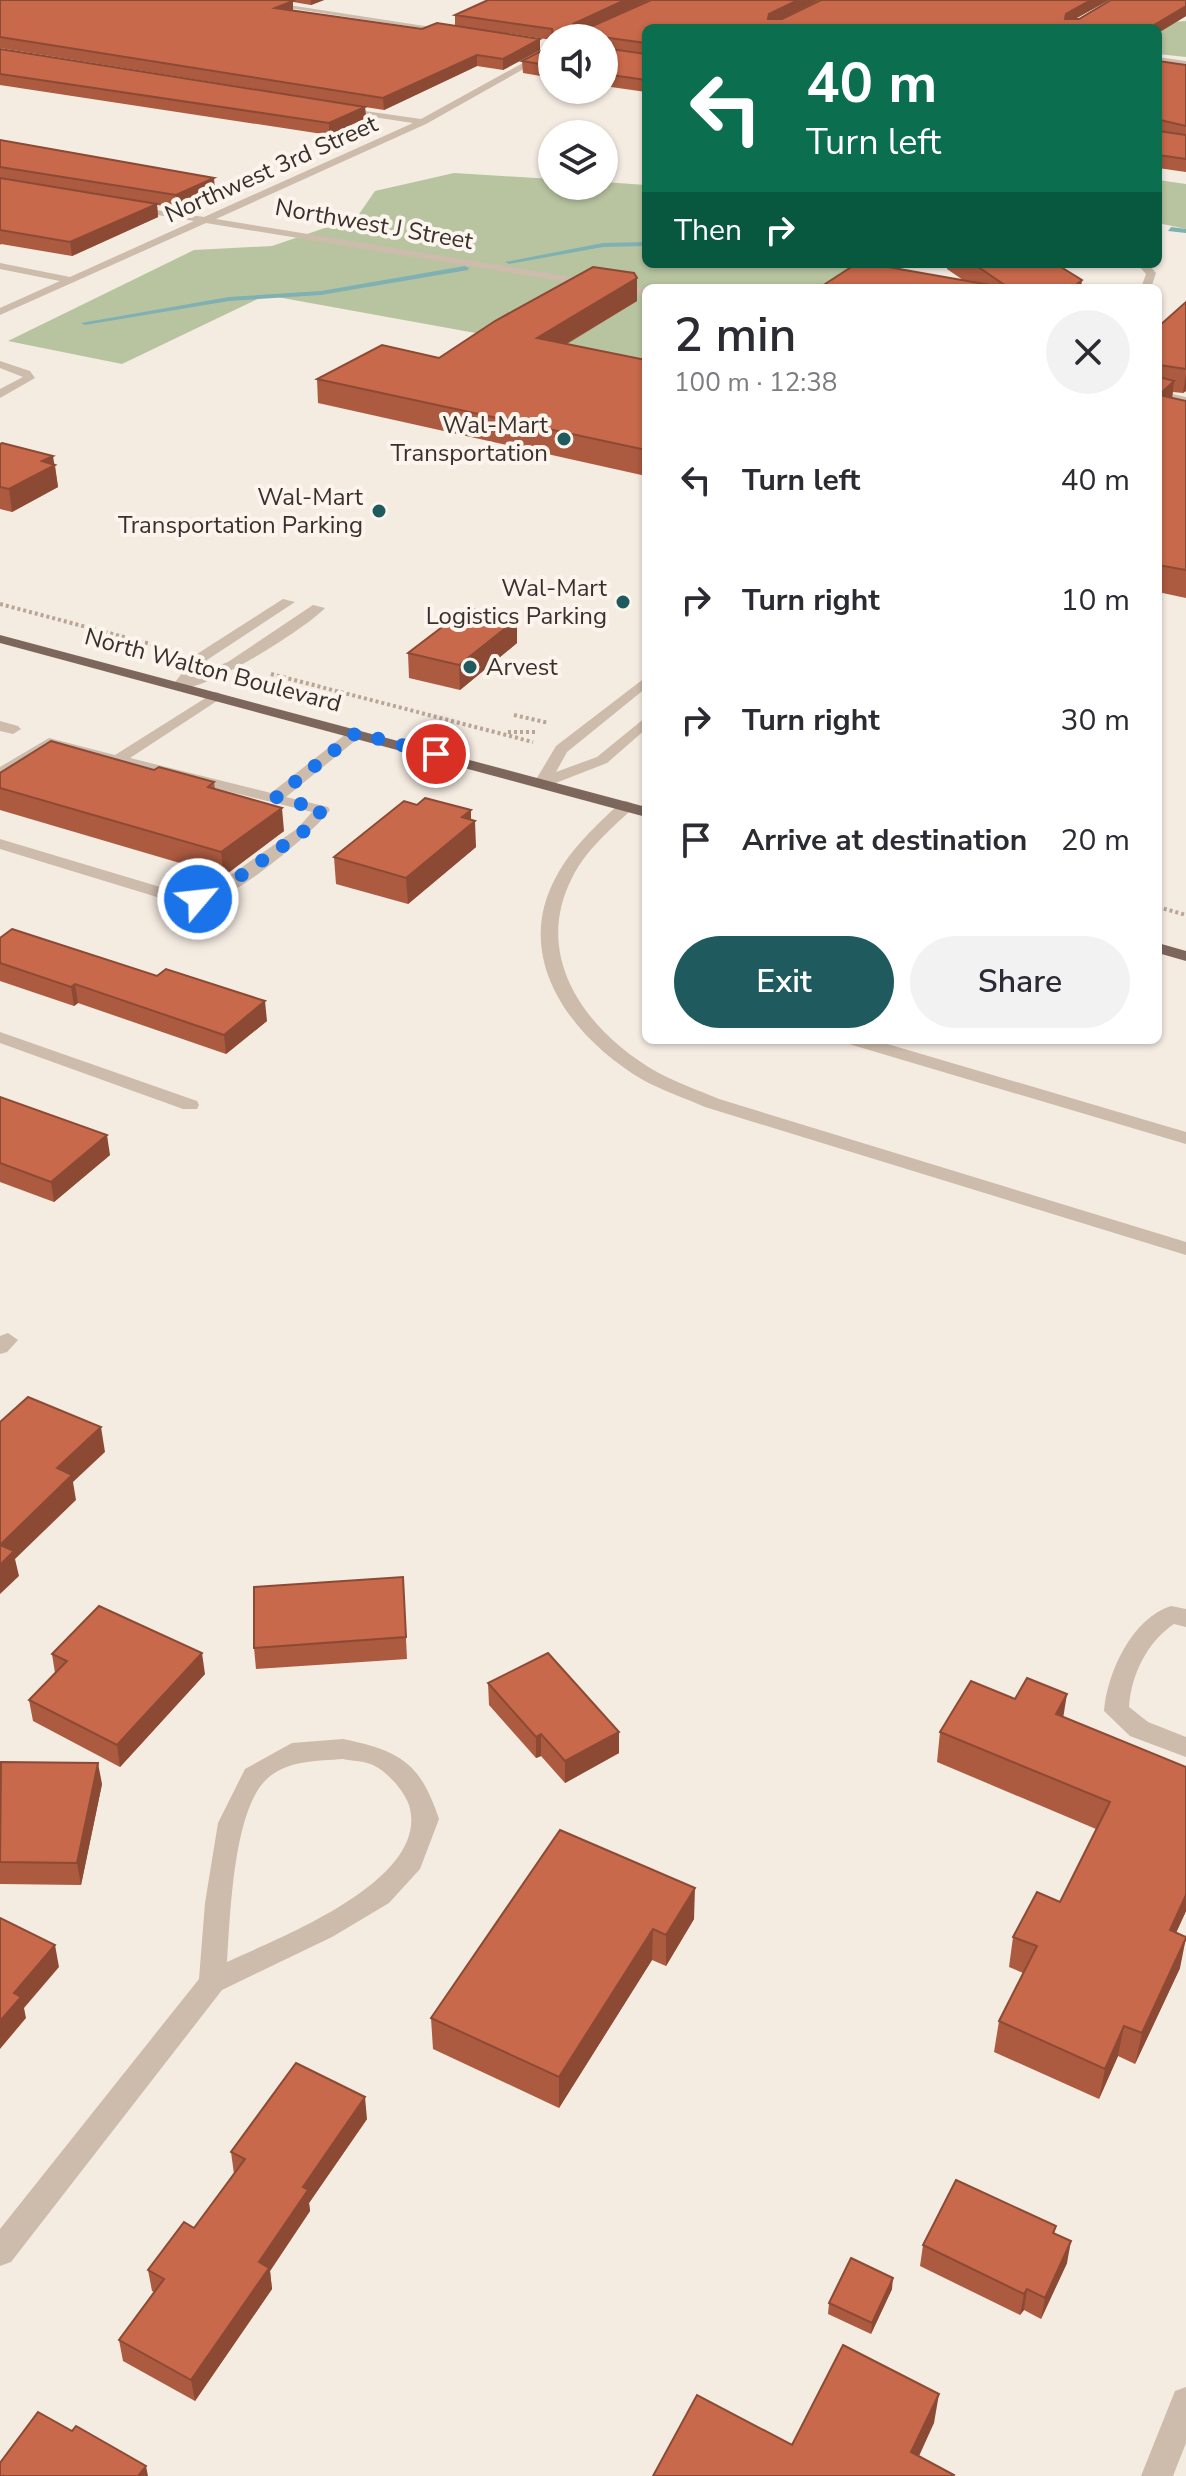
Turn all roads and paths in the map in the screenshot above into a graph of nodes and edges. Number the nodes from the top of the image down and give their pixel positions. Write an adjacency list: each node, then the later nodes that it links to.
1 (240, 0): 2 (street)
2 (458, 32)
3 (538, 56): 7 (street, Northwest 3rd Street)
4 (1162, 61): 5 (street)
5 (1186, 64)
6 (323, 106): 7 (street)
7 (423, 122): 9 (street, Northwest 3rd Street)
8 (118, 205): 9 (street, Northwest J Street)
9 (208, 218): 11 (street, Northwest 3rd Street); 12 (street, Northwest J Street)
10 (0, 266): 11 (street)
11 (71, 280): 13 (street, Northwest 3rd Street)
12 (642, 291)
13 (0, 312)
14 (0, 364): 15 (street)
15 (0, 394)
16 (1162, 396): 17 (street)
17 (1186, 401)
18 (288, 602): 25 (street)
19 (0, 604): 22 (path)
20 (318, 608): 25 (street)
21 (0, 639): 25 (main road, North Walton Boulevard)
22 (172, 649)
23 (257, 671): 29 (path)
24 (642, 684): 35 (street)
25 (179, 686): 26 (main road, North Walton Boulevard)
26 (215, 696): 30 (main road, North Walton Boulevard); 33 (street)
27 (514, 715): 29 (path)
28 (642, 725): 35 (street)
29 (499, 732): 31 (path)
30 (356, 733): 35 (main road, North Walton Boulevard); 37 (street)
31 (514, 737)
32 (69, 746): 33 (street); 34 (street); 36 (street)
33 (119, 759): 37 (street)
34 (0, 774)
35 (542, 783): 38 (main road, North Walton Boulevard)
36 (0, 791)
37 (276, 797): 40 (street)
38 (626, 806): 39 (main road, North Walton Boulevard); 49 (street)
39 (642, 811)
40 (0, 844)
41 (1162, 908): 42 (path)
42 (1186, 915)
43 (1162, 949): 44 (main road)
44 (1186, 956)
45 (0, 1037): 47 (street)
46 (869, 1044): 48 (street)
47 (190, 1105)
48 (1186, 1138)
49 (1186, 1249)
50 (1186, 1618): 51 (street)
51 (1186, 1747)
52 (212, 1982): 52 (street); 53 (street)
53 (0, 2252)
54 (1186, 2402): 55 (street)
55 (1157, 2476)

